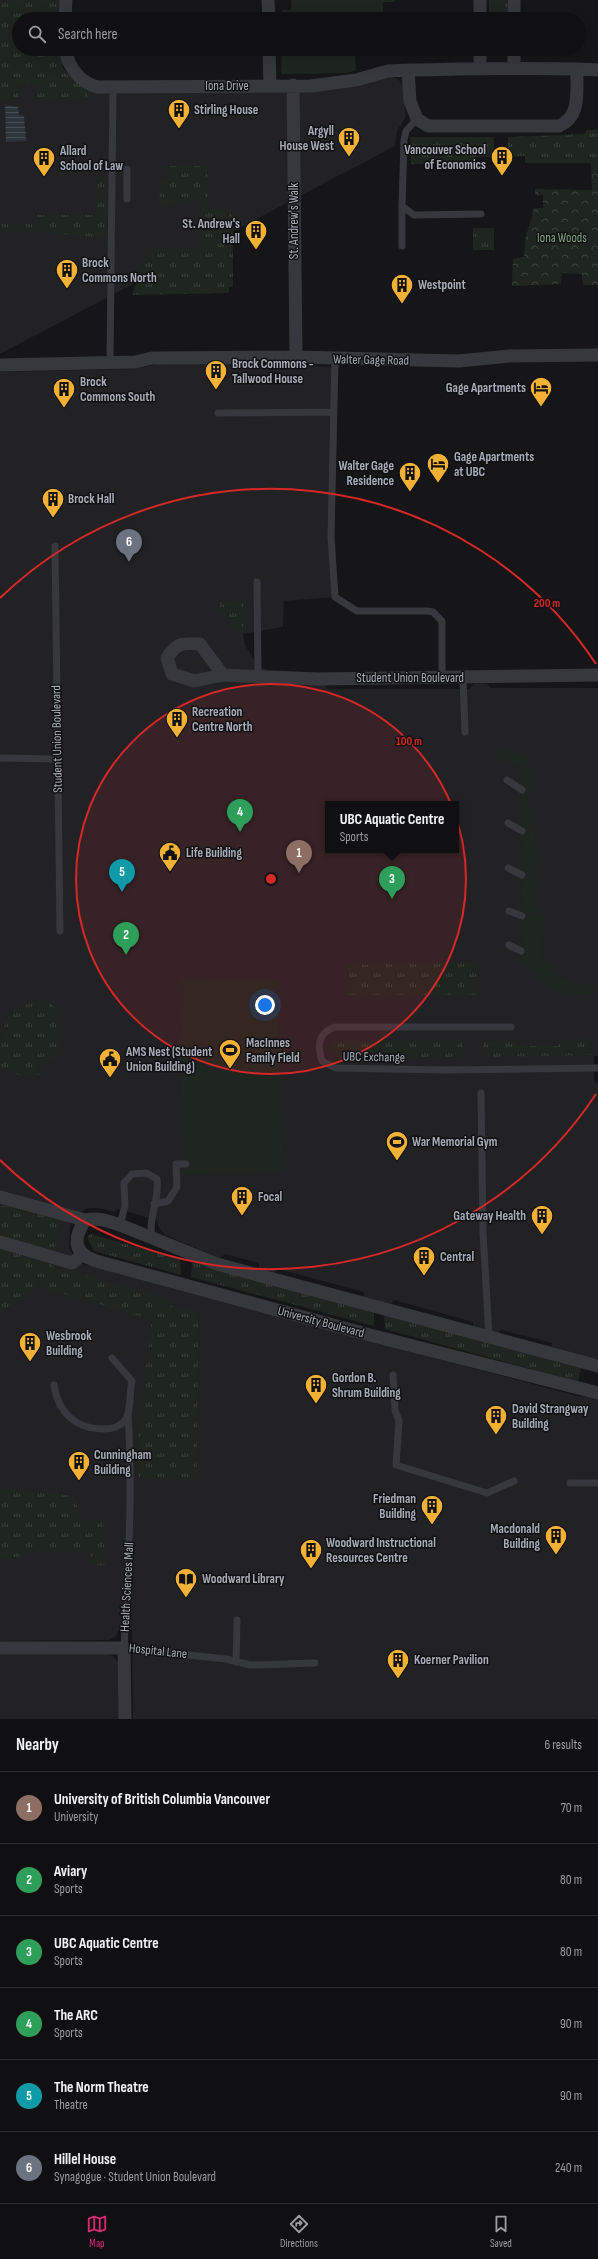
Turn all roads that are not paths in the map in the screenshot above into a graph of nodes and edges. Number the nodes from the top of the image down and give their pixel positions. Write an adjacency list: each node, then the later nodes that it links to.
1 (66, 0): 5 (street)
2 (268, 0): 6 (street)
3 (480, 0): 7 (street)
4 (514, 0): 8 (street)
5 (65, 12)
6 (269, 12)
7 (480, 12)
8 (514, 12)
9 (66, 56): 20 (street, Iona Drive)
10 (269, 56): 18 (street)
11 (480, 56): 14 (street)
12 (514, 56): 13 (street)
13 (514, 68): 14 (street, Iona Drive); 15 (street, Iona Drive)
14 (480, 69): 16 (street, Iona Drive)
15 (577, 69): 17 (street, Iona Drive); 21 (street)
16 (408, 70): 19 (street, Iona Drive); 21 (street)
17 (598, 70)
18 (270, 86): 19 (street, Iona Drive); 20 (street, Iona Drive)
19 (293, 86): 28 (street, St. Andrew's Walk)
20 (113, 87): 30 (lane)
21 (416, 119): 24 (lane)
22 (127, 169): 23 (lane)
23 (127, 199)
24 (402, 206): 25 (lane); 26 (lane)
25 (481, 214)
26 (402, 246)
27 (598, 355): 29 (street, Walter Gage Road)
28 (296, 357): 29 (street, Walter Gage Road); 30 (street, Walter Gage Road)
29 (335, 359): 32 (lane)
30 (110, 362): 31 (street, Walter Gage Road)
31 (0, 365)
32 (333, 412): 33 (lane); 39 (lane)
33 (218, 413)
34 (55, 546): 43 (lane, Student Union Boulevard)
35 (257, 582): 38 (lane)
36 (223, 675): 38 (street, Student Union Boulevard)
37 (598, 675): 40 (street, Student Union Boulevard)
38 (258, 676): 39 (street, Student Union Boulevard)
39 (442, 678): 40 (street, Student Union Boulevard)
40 (463, 678): 41 (lane)
41 (465, 732)
42 (0, 758): 43 (lane)
43 (58, 758): 52 (lane, Student Union Boulevard)
44 (507, 780): 45 (lane)
45 (522, 790)
46 (508, 823): 47 (lane)
47 (522, 831)
48 (508, 868): 49 (lane)
49 (522, 875)
50 (509, 910): 51 (lane)
51 (522, 916)
52 (60, 931)
53 (509, 946): 54 (lane)
54 (521, 951)
55 (511, 1027): 56 (lane, UBC Exchange)
56 (598, 1068)
57 (481, 1093): 66 (lane)
58 (186, 1164): 60 (lane)
59 (0, 1197): 61 (street)
60 (154, 1204): 62 (lane); 63 (lane)
61 (85, 1220): 62 (street); 65 (street)
62 (120, 1225): 63 (street)
63 (152, 1238): 66 (street)
64 (0, 1242): 65 (street)
65 (82, 1255): 71 (street, University Boulevard)
66 (489, 1337): 68 (street)
67 (112, 1358): 72 (lane, Health Sciences Mall)
68 (598, 1366)
69 (393, 1375): 73 (lane)
70 (54, 1385): 72 (lane)
71 (598, 1392)
72 (128, 1414): 78 (lane, Health Sciences Mall)
73 (514, 1481)
74 (570, 1483): 75 (lane)
75 (598, 1483)
76 (237, 1620): 79 (lane)
77 (0, 1648): 78 (street, Hospital Lane)
78 (124, 1648): 79 (lane, Hospital Lane); 81 (street, Health Sciences Mall)
79 (236, 1662): 80 (lane, Hospital Lane)
80 (315, 1663)
81 (125, 1719)

